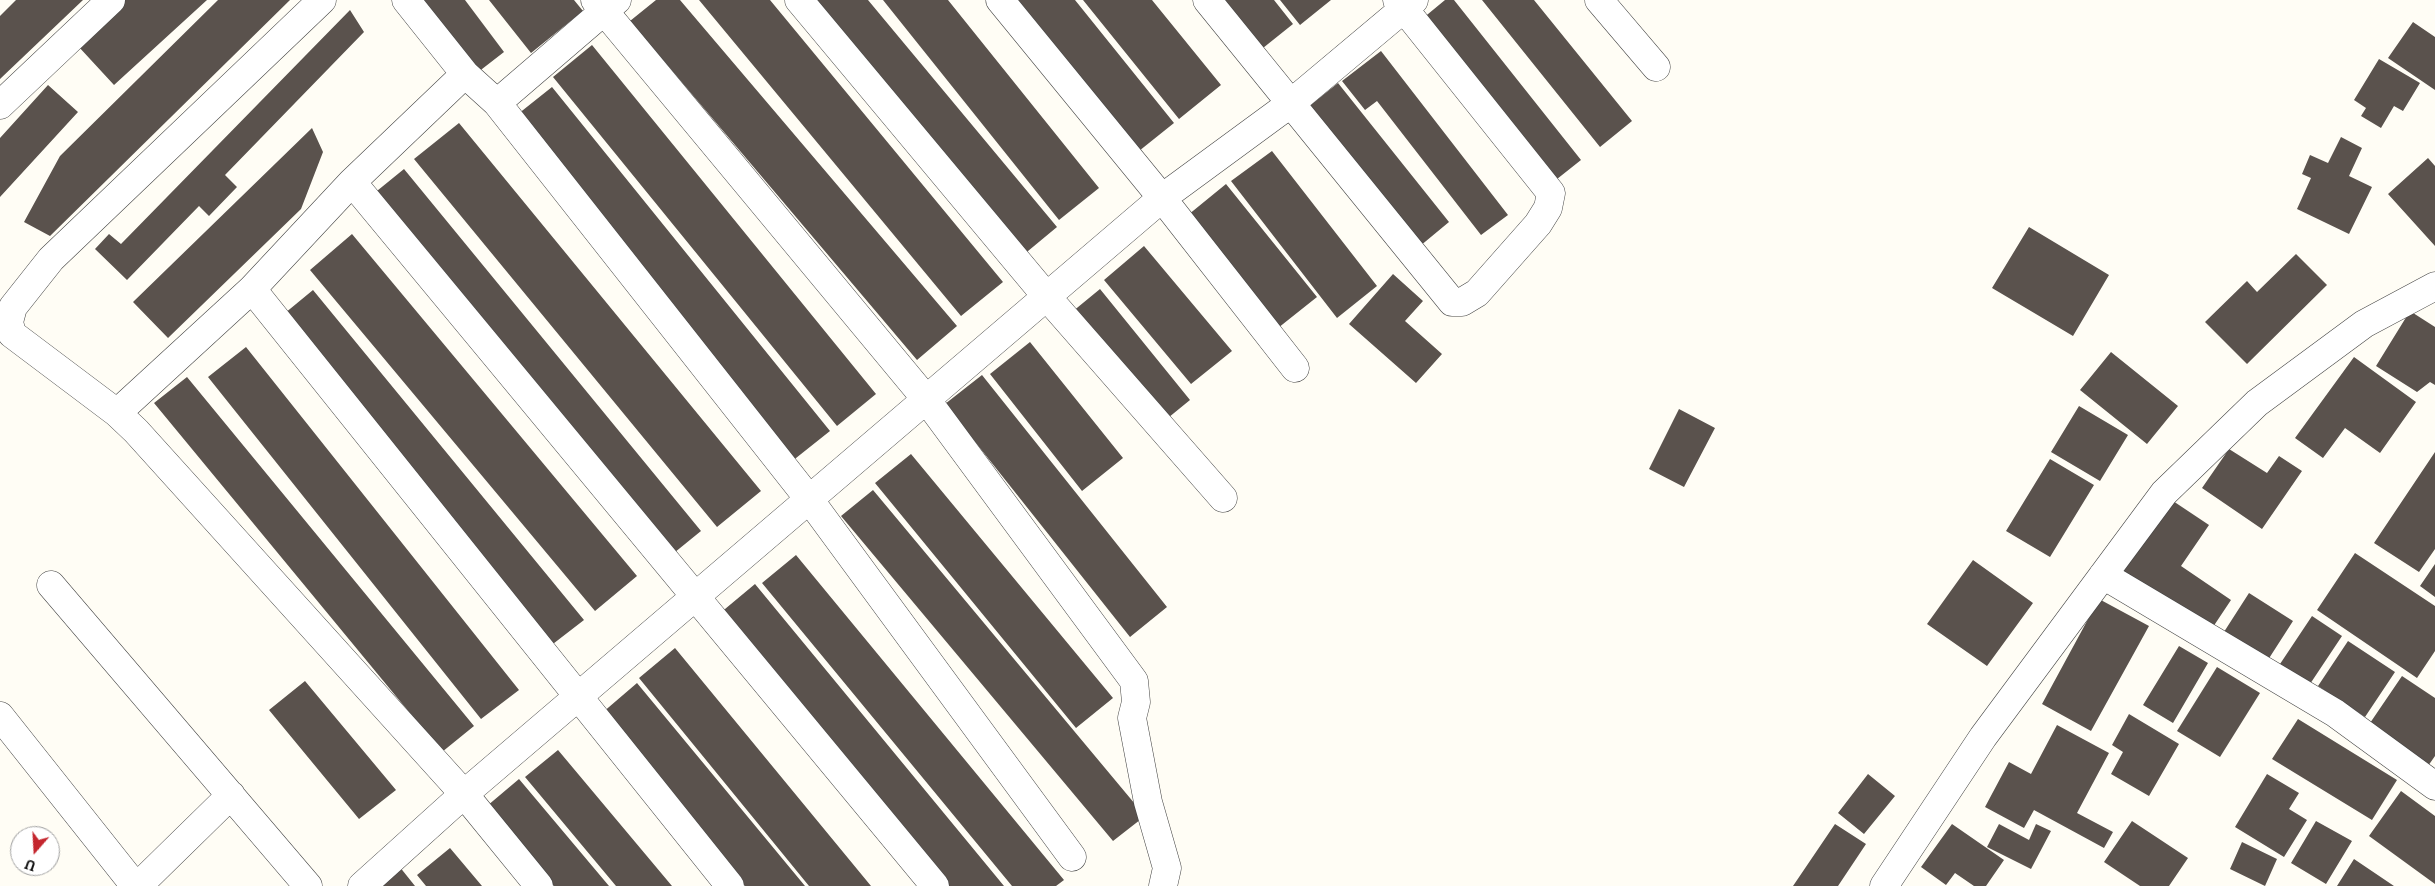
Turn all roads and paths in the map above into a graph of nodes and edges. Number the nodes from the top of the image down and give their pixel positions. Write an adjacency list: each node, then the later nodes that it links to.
1 (110, 0): 14 (street)
2 (322, 0): 22 (street)
3 (406, 0): 11 (street)
4 (799, 0): 19 (street)
5 (1000, 0): 16 (street)
6 (1207, 0): 13 (street)
7 (1599, 0): 10 (street)
8 (1405, 3): 13 (street); 13 (street)
9 (605, 4): 12 (street); 21 (street)
10 (1656, 67)
11 (465, 74): 12 (street); 15 (street)
12 (497, 103): 24 (street)
13 (1290, 104): 16 (street)
14 (0, 105)
15 (352, 182): 18 (street); 27 (street)
16 (1162, 198): 19 (street); 20 (street)
17 (2435, 286): 25 (street)
18 (252, 290): 22 (street); 28 (street)
19 (1047, 297): 21 (street); 23 (street)
20 (1295, 368)
21 (926, 399): 24 (street); 40 (street)
22 (117, 413): 31 (street)
23 (1223, 498)
24 (809, 500): 27 (street); 33 (street)
25 (2103, 575): 30 (street); 41 (street)
26 (51, 585): 32 (street)
27 (694, 597): 28 (street); 39 (street)
28 (577, 697): 31 (street); 38 (street)
29 (0, 716): 34 (street)
30 (2435, 786)
31 (464, 794): 36 (street); 37 (street)
32 (231, 795): 34 (street); 35 (street)
33 (1072, 857)
34 (137, 886)
35 (308, 886)
36 (362, 886)
37 (539, 886)
38 (730, 886)
39 (935, 886)
40 (1164, 886)
41 (1884, 886)

